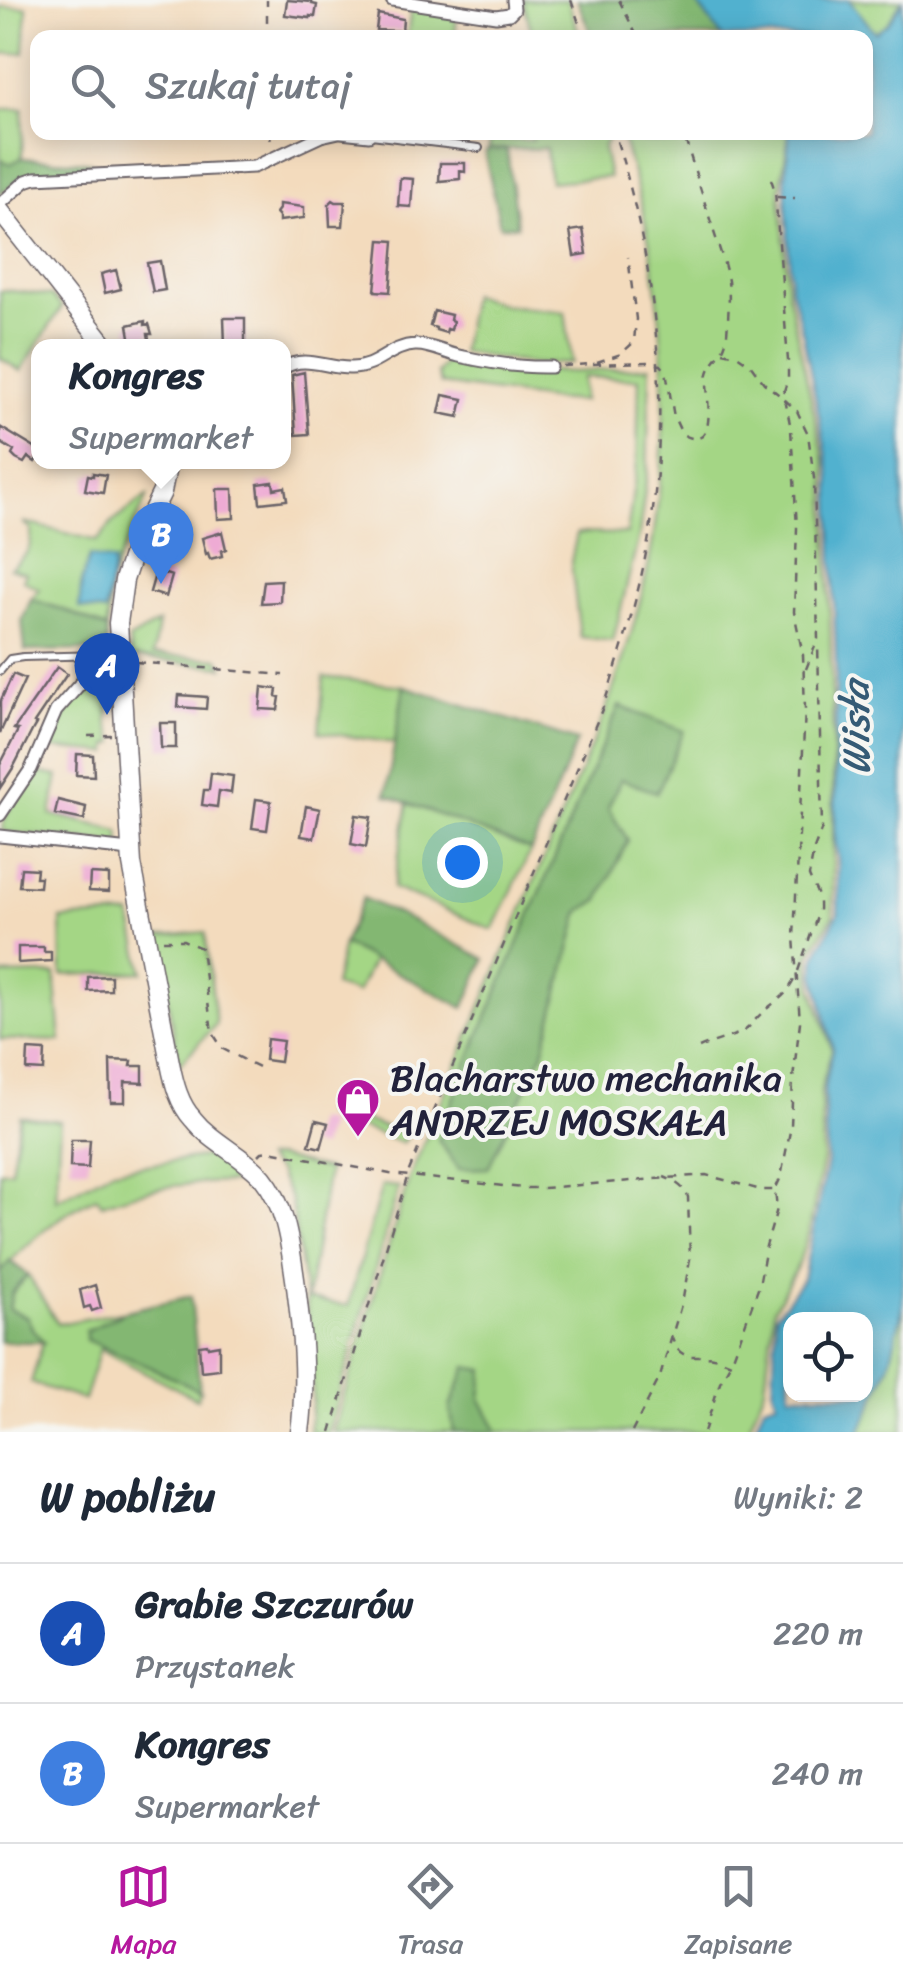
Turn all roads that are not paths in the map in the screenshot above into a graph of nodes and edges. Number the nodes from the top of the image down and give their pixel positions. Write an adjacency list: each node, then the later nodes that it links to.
1 (392, 0): 2 (street)
2 (512, 0)
3 (313, 140): 6 (street)
4 (411, 140): 5 (lane)
5 (479, 148)
6 (1, 212): 7 (street)
7 (101, 339)
8 (291, 365): 9 (street)
9 (552, 367)
10 (167, 469): 11 (street)
11 (114, 652): 12 (lane); 13 (street); 15 (street)
12 (0, 671)
13 (0, 815)
14 (0, 836): 15 (street)
15 (130, 850): 16 (street)
16 (300, 1432)

